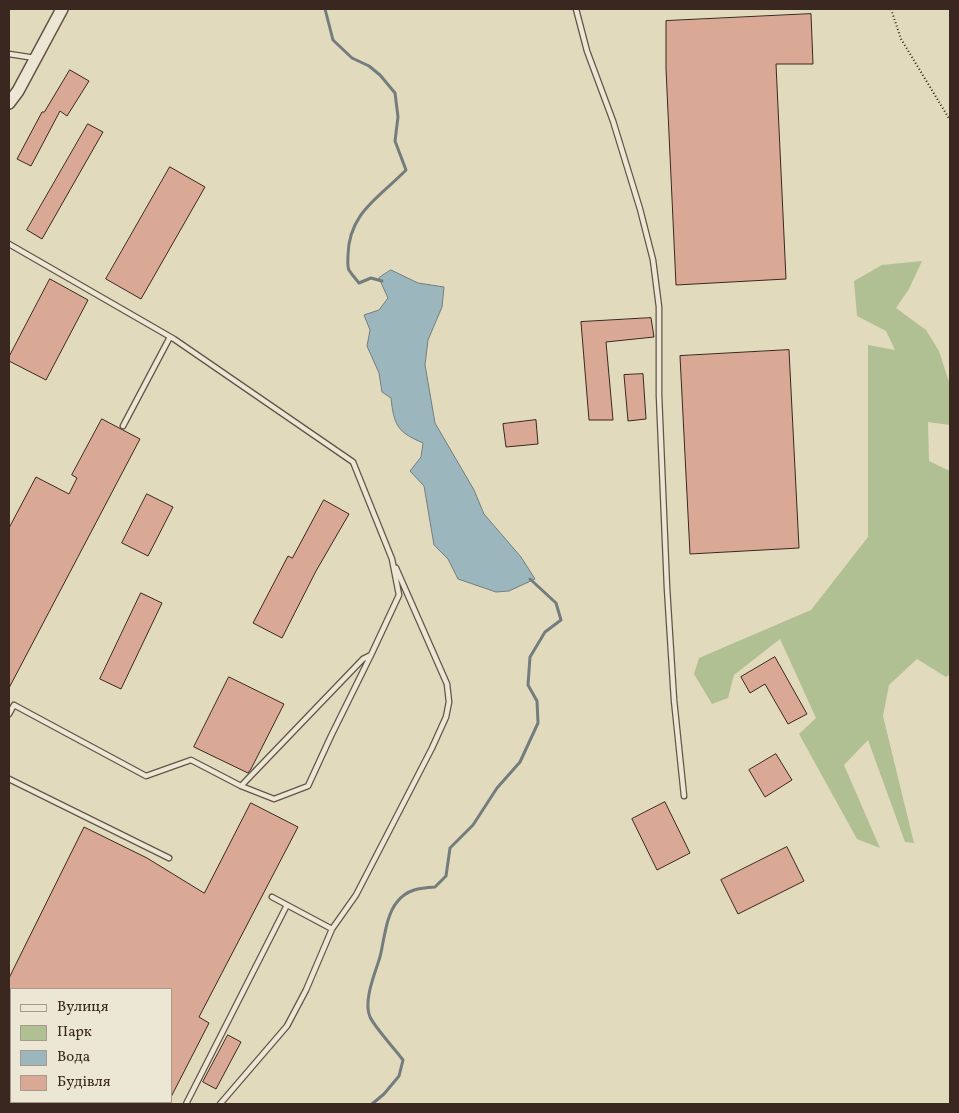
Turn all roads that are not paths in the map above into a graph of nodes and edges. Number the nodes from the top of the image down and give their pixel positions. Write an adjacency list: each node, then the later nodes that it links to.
1 (62, 9): 4 (street)
2 (576, 9): 14 (lane)
3 (9, 54): 4 (lane)
4 (36, 58): 5 (street)
5 (9, 103)
6 (9, 244): 7 (lane)
7 (170, 337): 8 (lane); 9 (lane)
8 (123, 426)
9 (392, 560): 10 (lane); 18 (lane)
10 (371, 656): 13 (lane); 13 (lane)
11 (9, 714): 13 (lane)
12 (9, 779): 15 (lane)
13 (241, 786)
14 (684, 796)
15 (169, 858)
16 (272, 897): 17 (lane)
17 (287, 905): 18 (lane); 19 (lane)
18 (332, 929): 20 (lane)
19 (186, 1104)
20 (220, 1104)

